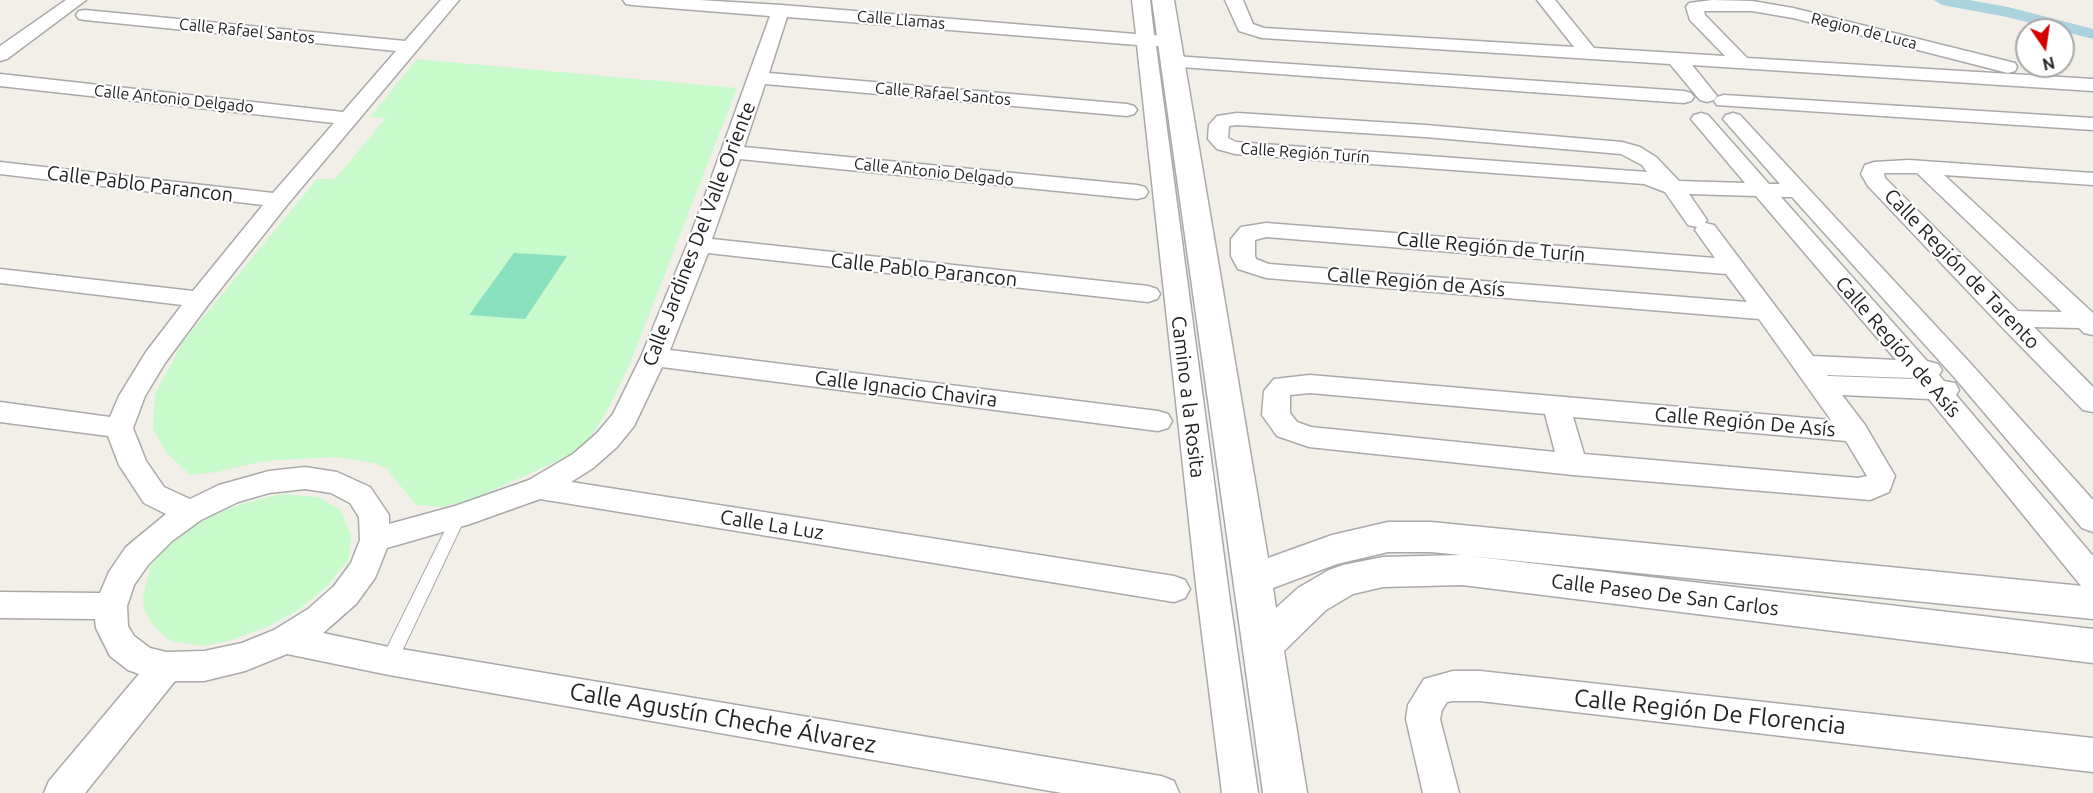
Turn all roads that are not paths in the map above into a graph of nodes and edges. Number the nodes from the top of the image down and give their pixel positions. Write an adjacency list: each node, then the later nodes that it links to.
1 (450, 0): 10 (street)
2 (632, 0): 3 (street, Calle Llamas)
3 (641, 0): 9 (street, Calle Llamas)
4 (1141, 0): 13 (street, Camino a la Rosita)
5 (1163, 0): 13 (street, Camino a la Rosita)
6 (1234, 0): 11 (street, Region de Luca)
7 (1546, 0): 11 (street)
8 (81, 8): 10 (street, Calle Rafael Santos); 12 (street)
9 (781, 10): 13 (street, Calle Llamas); 16 (street, Calle Jardines Del Valle Oriente)
10 (409, 47): 22 (street)
11 (1588, 53): 14 (street, Region de Luca)
12 (0, 55)
13 (1166, 55): 20 (street, Calle Llamas); 65 (street, Camino a la Rosita); 78 (street, Camino a la Rosita)
14 (1666, 58): 15 (street, Region de Luca); 20 (street, Calle Región de Asís)
15 (1742, 63): 18 (street, Region de Luca); 18 (street, Region de Luca)
16 (759, 78): 21 (street, Calle Rafael Santos); 26 (street, Calle Jardines Del Valle Oriente)
17 (0, 80): 22 (street, Calle Antonio Delgado)
18 (2070, 83): 19 (street, Region de Luca)
19 (2093, 85)
20 (1707, 107): 23 (street, Calle Llamas); 32 (street, Calle Región de Asís); 33 (street, Calle Región de Asís)
21 (1127, 110)
22 (348, 119): 35 (street)
23 (2082, 129)
24 (1425, 131): 25 (street, Calle Región Turín); 27 (street); 27 (street, Calle Región Turín)
25 (1633, 151): 30 (street, Calle Región de Asís)
26 (732, 152): 34 (street, Calle Antonio Delgado); 36 (street, Calle Jardines Del Valle Oriente)
27 (1431, 162): 30 (street, Calle Región Turín)
28 (0, 168): 35 (street, Calle Pablo Parancon)
29 (1924, 168): 31 (street, Calle Región de Tarento); 45 (street, Calle Región de Tarento); 46 (street)
30 (1661, 180): 32 (street, Calle Región Turín); 39 (street, Calle Región de Asís)
31 (2088, 183)
32 (1755, 184): 33 (street, Calle Región Turín); 50 (street, Calle Región de Asís)
33 (1793, 185): 48 (street, Calle Región de Asís)
34 (1137, 192)
35 (279, 200): 43 (street)
36 (699, 245): 42 (street, Calle Pablo Parancon); 47 (street, Calle Jardines Del Valle Oriente)
37 (1480, 246): 38 (street, Calle Región de Turín); 39 (street, Calle Región de Turín); 41 (street)
38 (1246, 264): 41 (street, Calle Región de Asís)
39 (1733, 267): 44 (street, Calle Región de Asís)
40 (0, 276): 43 (street)
41 (1492, 288): 44 (street, Calle Región de Asís)
42 (1148, 294)
43 (199, 298): 56 (street)
44 (1766, 312): 49 (street, Calle Región de Asís)
45 (2009, 319): 46 (street); 52 (street, Calle Región de Tarento)
46 (2089, 324)
47 (654, 357): 55 (street, Calle Ignacio Chavira); 59 (street, Calle Jardines Del Valle Oriente)
48 (1963, 371): 50 (street, Calle Región De Asís); 51 (street, Calle Región de Asís)
49 (1812, 375): 50 (street, Calle Región De Asís); 57 (street, Calle Región de Asís)
50 (1928, 380): 51 (street, Calle Región De Asís); 64 (street, Calle Región de Asís)
51 (1981, 391): 62 (street, Calle Región de Asís)
52 (2093, 403)
53 (1556, 405): 57 (street, Calle Región De Asís); 58 (street); 58 (street, Calle Región De Asís)
54 (0, 412): 56 (street)
55 (1158, 421)
56 (119, 428): 60 (street)
57 (1855, 432): 58 (street, Calle Región De Asís)
58 (1573, 464)
59 (538, 488): 61 (street, Calle La Luz); 66 (street, Calle La Luz)
60 (190, 512): 63 (street); 69 (street)
61 (459, 516): 63 (street, Calle La Luz); 73 (lane)
62 (2093, 520)
63 (375, 540): 70 (street)
64 (2093, 578)
65 (1251, 580): 67 (street, Calle Paseo De San Carlos); 72 (street, Camino a la Rosita)
66 (1174, 589)
67 (2093, 603)
68 (0, 605): 69 (street)
69 (111, 606): 74 (street)
70 (286, 640): 73 (street, Calle Agustín Cheche Álvarez); 74 (street)
71 (2093, 646): 72 (street, Calle Paseo De San Carlos)
72 (1261, 647): 79 (street)
73 (389, 662): 77 (street, Calle Agustín Cheche Álvarez)
74 (166, 667): 76 (street)
75 (2093, 755): 80 (street, Calle Región De Florencia)
76 (62, 793)
77 (1161, 793)
78 (1240, 793)
79 (1285, 793)
80 (1441, 793)

